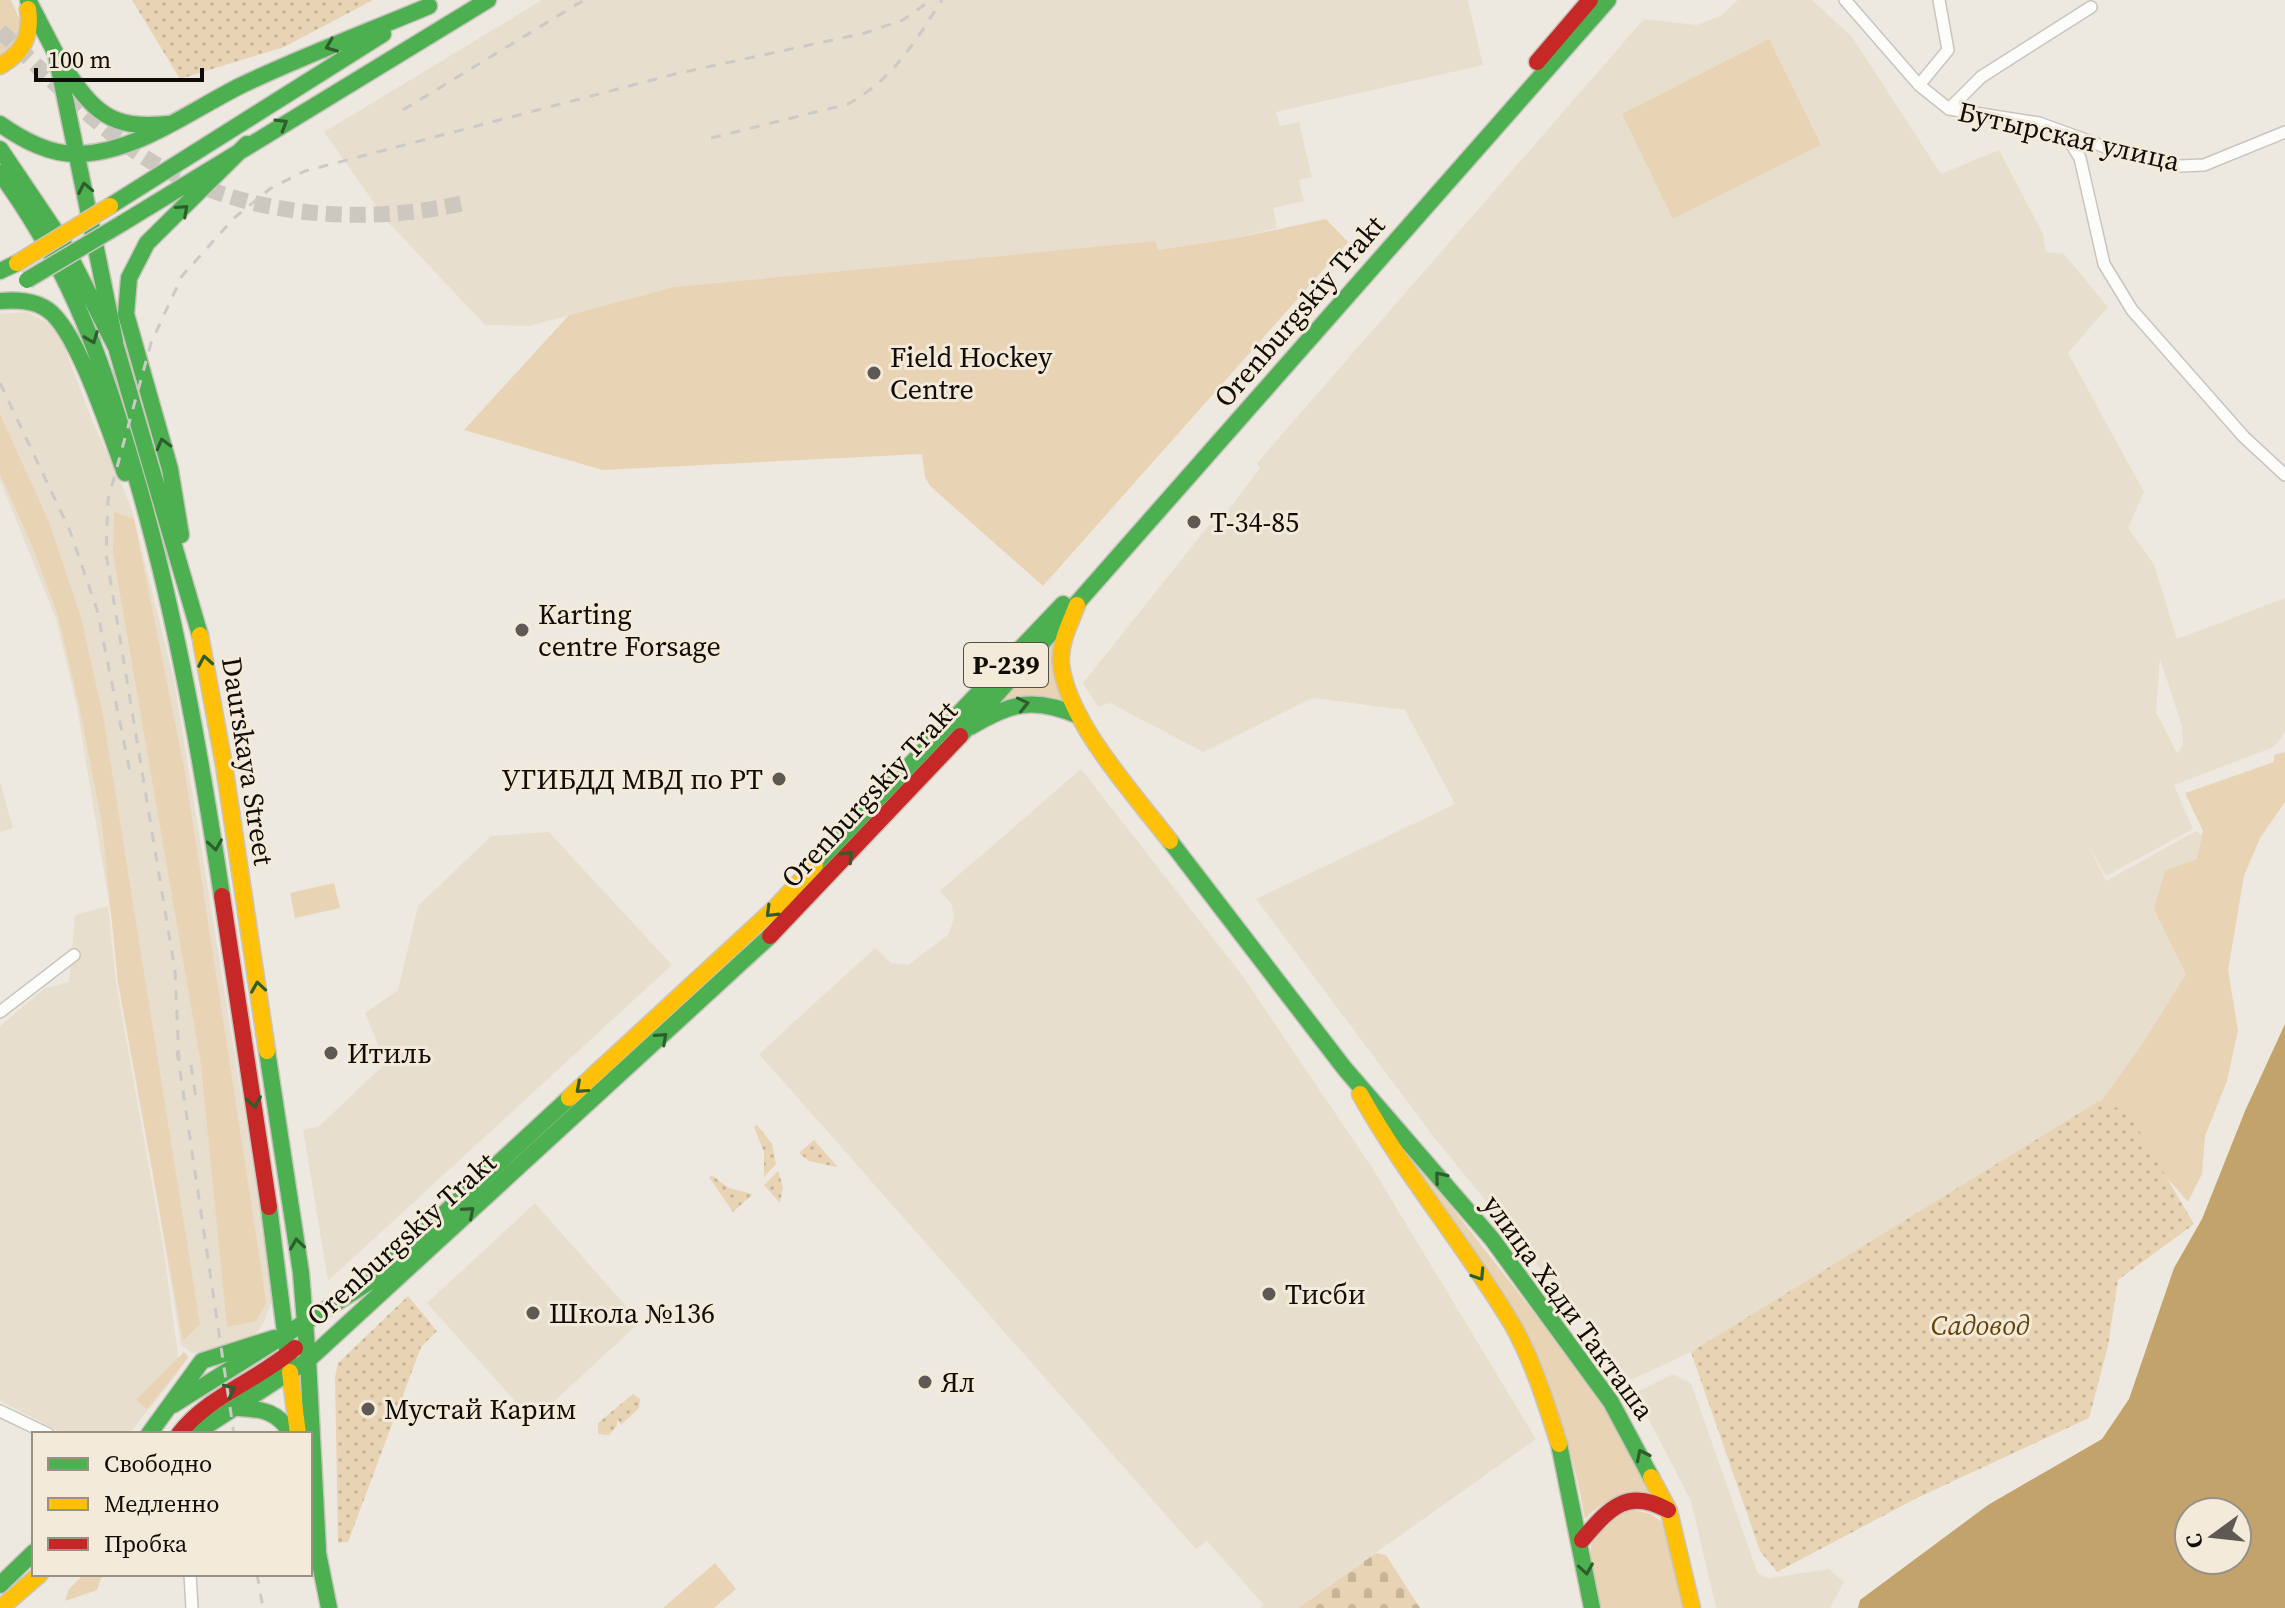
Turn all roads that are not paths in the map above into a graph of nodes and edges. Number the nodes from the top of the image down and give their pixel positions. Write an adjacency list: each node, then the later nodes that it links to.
1 (27, 0): 9 (main road, Daurskaya Street); 10 (main road)
2 (488, 0): 17 (main road, one-way to 2)
3 (1590, 0): 35 (main road, Orenburgskiy Trakt / Р-239, one-way to 35)
4 (1608, 0): 27 (main road, Orenburgskiy Trakt / Р-239)
5 (1845, 0): 11 (street, Бутырская улица)
6 (1939, 0): 11 (street)
7 (434, 3): 14 (main road, one-way to 14); 21 (main road, bridge)
8 (2091, 7): 12 (street)
9 (56, 54): 14 (main road); 19 (main road, Daurskaya Street)
10 (0, 66)
11 (1919, 85): 12 (street, Бутырская улица)
12 (1949, 109): 15 (street, Бутырская улица)
13 (0, 124): 19 (main road)
14 (169, 124): 19 (main road)
15 (2064, 131): 16 (street, Бутырская улица); 24 (street)
16 (2285, 132)
17 (247, 144): 22 (main road, bridge); 25 (main road, one-way to 17)
18 (0, 149): 23 (main road)
19 (78, 154): 23 (main road, Daurskaya Street, one-way to 19)
20 (0, 173): 26 (main road, one-way to 26)
21 (0, 271)
22 (0, 298): 26 (main road)
23 (116, 347): 25 (main road, Daurskaya Street)
24 (2285, 475)
25 (182, 576): 30 (main road, Daurskaya Street, one-way to 25)
26 (165, 579): 31 (main road, Daurskaya Street)
27 (1078, 603): 28 (main road, улица Хади Такташа); 29 (main road, Orenburgskiy Trakt / Р-239)
28 (1079, 716): 29 (main road, one-way to 28); 34 (main road, улица Хади Такташа)
29 (969, 727): 37 (main road, Orenburgskiy Trakt / Р-239, one-way to 29)
30 (224, 765): 31 (main road); 35 (main road, Daurskaya Street, one-way to 30)
31 (203, 768): 36 (main road, Daurskaya Street, one-way to 36)
32 (74, 955): 33 (street)
33 (0, 1012)
34 (1345, 1069): 49 (main road, улица Хади Такташа, one-way to 34); 51 (main road, улица Хади Такташа, one-way to 51)
35 (306, 1321): 36 (main road, Orenburgskiy Trakt); 37 (main road, Daurskaya Street); 38 (main road)
36 (287, 1334): 38 (main road, Daurskaya Street); 42 (main road, Orenburgskiy Trakt)
37 (308, 1360): 38 (main road, Orenburgskiy Trakt); 47 (main road, Daurskaya Street)
38 (290, 1363): 39 (main road); 43 (main road, one-way to 38); 46 (main road, Daurskaya Street)
39 (239, 1408): 44 (main road); 45 (main road)
40 (0, 1411): 41 (street)
41 (44, 1432)
42 (151, 1432)
43 (181, 1432)
44 (197, 1432)
45 (290, 1432)
46 (298, 1432)
47 (312, 1432)
48 (312, 1436): 52 (main road, Daurskaya Street)
49 (1669, 1511): 51 (main road); 61 (main road, улица Хади Такташа)
50 (312, 1521): 52 (main road, Daurskaya Street)
51 (1582, 1540): 60 (main road, улица Хади Такташа, one-way to 60)
52 (318, 1551): 59 (main road, Daurskaya Street)
53 (32, 1554): 56 (main road)
54 (38, 1576): 57 (main road)
55 (190, 1576): 58 (street)
56 (0, 1585)
57 (1, 1608)
58 (192, 1608)
59 (329, 1608)
60 (1592, 1608)
61 (1692, 1608)

